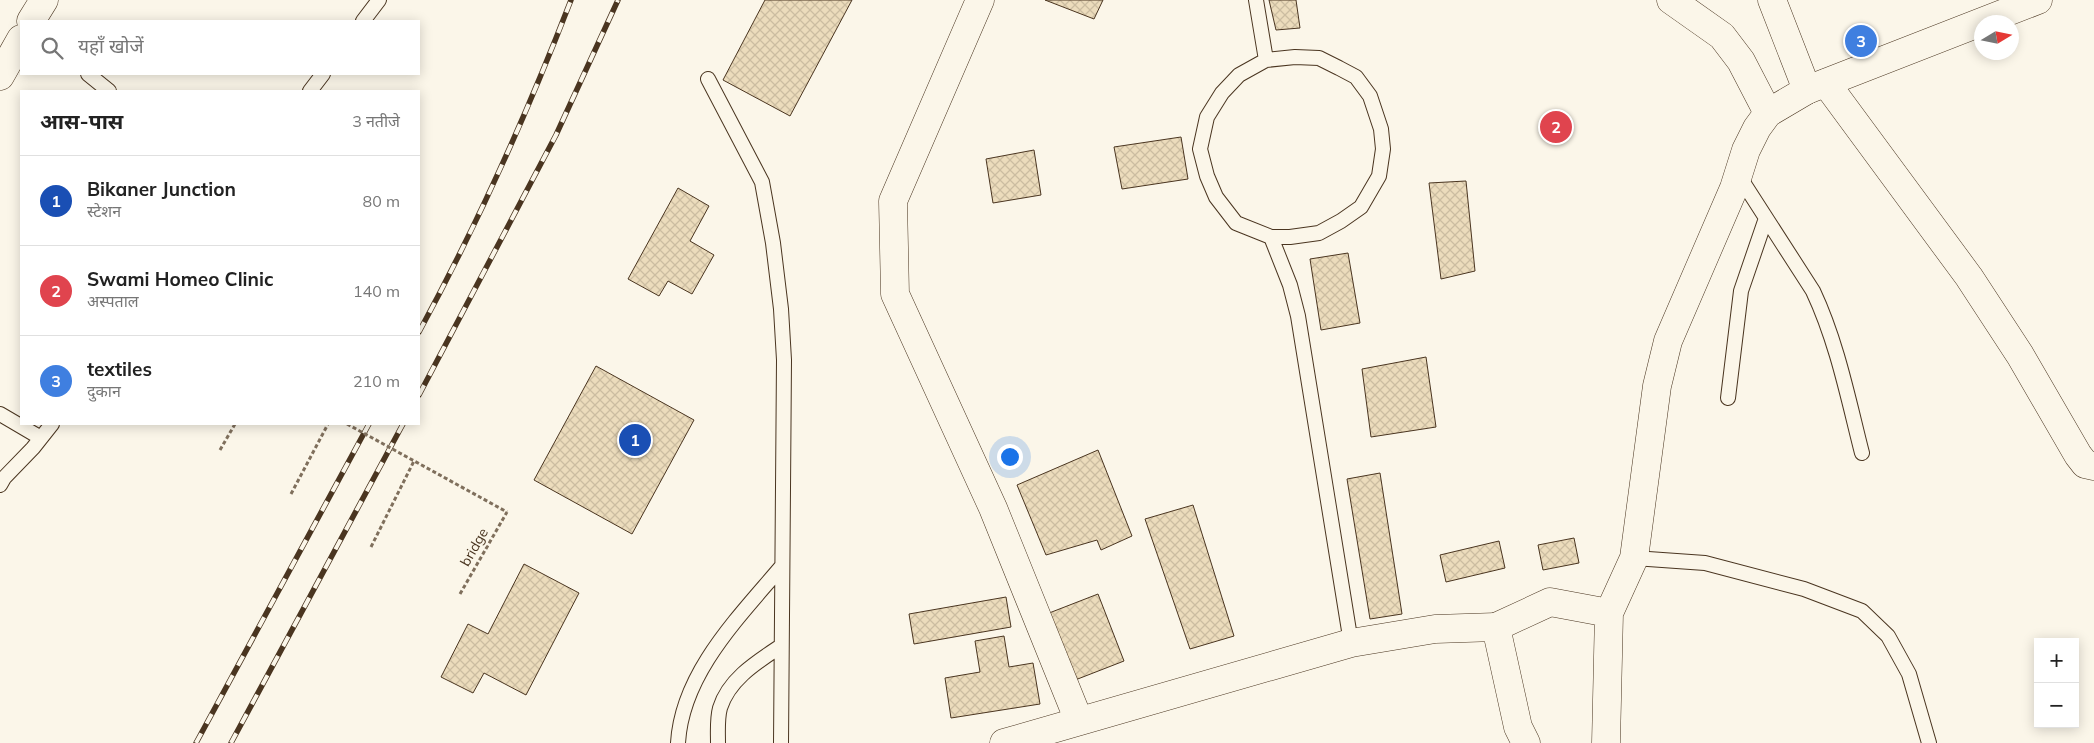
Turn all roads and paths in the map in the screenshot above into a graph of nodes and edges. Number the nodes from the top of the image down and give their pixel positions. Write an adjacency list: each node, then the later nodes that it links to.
1 (44, 0): 8 (street)
2 (379, 0): 9 (lane)
3 (980, 0): 44 (street)
4 (1256, 0): 11 (lane)
5 (1671, 0): 19 (street)
6 (1772, 0): 16 (street)
7 (2038, 0): 16 (street)
8 (32, 20)
9 (364, 20)
10 (20, 41): 14 (street)
11 (1266, 60): 22 (lane); 22 (lane)
12 (89, 75): 17 (lane)
13 (322, 75): 18 (lane)
14 (0, 76)
15 (708, 79): 38 (lane)
16 (1816, 86): 19 (street); 33 (street)
17 (109, 90)
18 (311, 90)
19 (1768, 113): 20 (street)
20 (1738, 175): 21 (lane); 37 (street)
21 (1766, 218): 23 (lane); 31 (lane)
22 (1271, 237): 42 (lane)
23 (1728, 398)
24 (0, 414): 29 (lane)
25 (51, 425): 29 (lane)
26 (234, 425): 30 (path)
27 (327, 425): 35 (path)
28 (349, 425): 32 (path, bridge)
29 (41, 438): 34 (lane)
30 (220, 450)
31 (1862, 453)
32 (414, 461): 36 (path); 39 (path, bridge, bridge)
33 (2094, 466)
34 (0, 485)
35 (291, 494)
36 (371, 547)
37 (1634, 558): 40 (street); 51 (lane)
38 (782, 566): 43 (lane); 45 (lane)
39 (460, 594)
40 (1609, 613): 41 (street); 50 (street)
41 (1496, 627): 42 (street); 49 (street)
42 (1351, 643): 44 (street)
43 (781, 646): 46 (lane); 47 (lane)
44 (1079, 721): 48 (street)
45 (678, 743)
46 (718, 743)
47 (781, 743)
48 (1004, 743)
49 (1526, 743)
50 (1606, 743)
51 (1929, 743)

